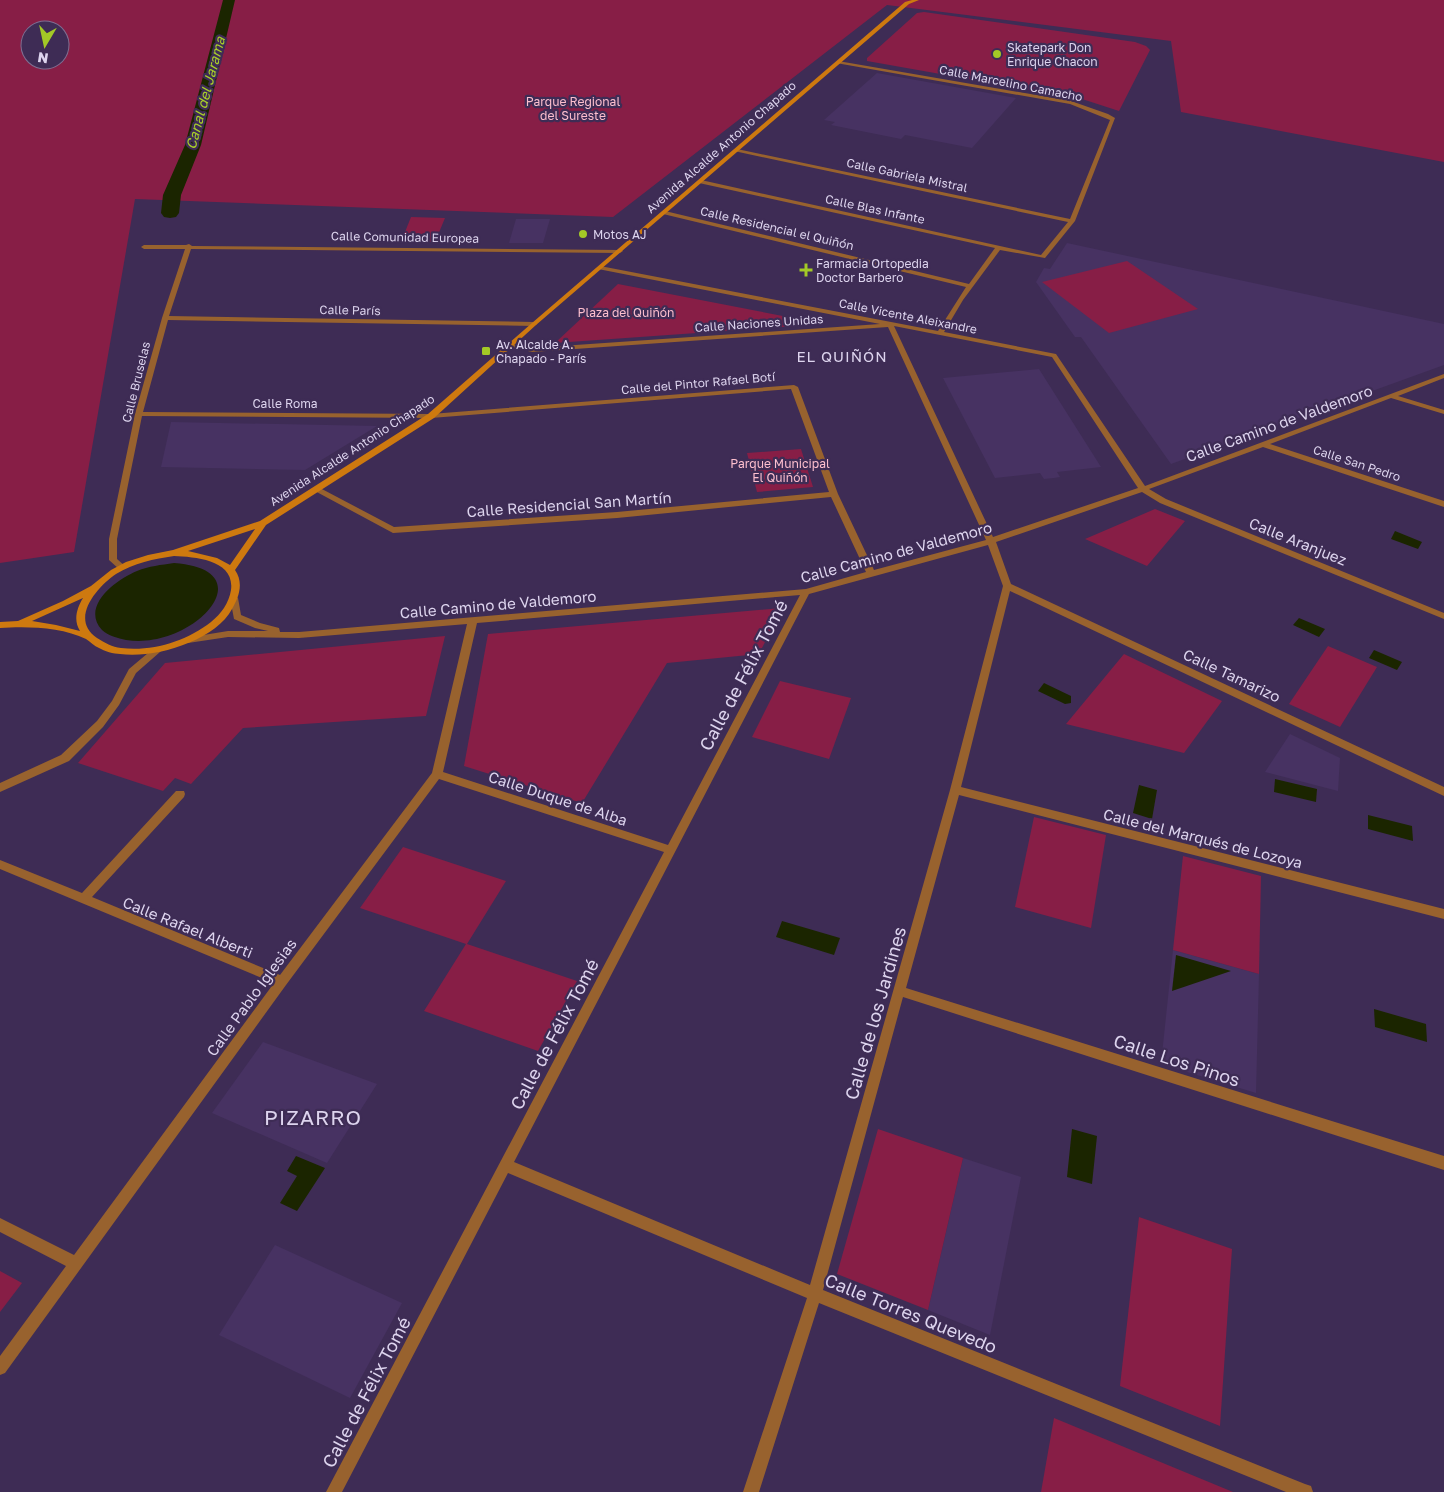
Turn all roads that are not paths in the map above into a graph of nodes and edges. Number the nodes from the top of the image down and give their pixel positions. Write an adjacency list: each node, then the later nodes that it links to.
1 (917, 0): 2 (main road, Avenida Alcalde Antonio Chapado)
2 (907, 2): 3 (main road, Avenida Alcalde Antonio Chapado)
3 (838, 62): 4 (main road, Avenida Alcalde Antonio Chapado); 7 (street, Calle Marcelino Camacho)
4 (737, 151): 5 (main road, Avenida Alcalde Antonio Chapado); 7 (street, Calle Gabriela Mistral)
5 (701, 182): 6 (main road, Avenida Alcalde Antonio Chapado); 10 (street, Calle Blas Infante)
6 (665, 213): 11 (main road, Avenida Alcalde Antonio Chapado); 14 (street, Calle Residencial el Quiñón)
7 (1072, 221): 12 (street, Calle Marcelino Camacho)
8 (144, 246): 9 (street)
9 (189, 246): 11 (street, Calle Comunidad Europea); 15 (street, Calle Bruselas)
10 (999, 247): 12 (street, Calle Blas Infante); 14 (street)
11 (620, 251): 13 (main road, Avenida Alcalde Antonio Chapado)
12 (1043, 257)
13 (600, 268): 16 (main road, Avenida Alcalde Antonio Chapado); 17 (street, Calle Vicente Aleixandre)
14 (970, 286): 18 (street)
15 (165, 318): 16 (street, Calle París); 23 (street, Calle Bruselas)
16 (534, 324): 19 (main road, Avenida Alcalde Antonio Chapado)
17 (890, 325): 18 (street, Calle Vicente Aleixandre); 19 (street, Calle Naciones Unidas); 31 (street)
18 (939, 334): 26 (street, Calle Vicente Aleixandre)
19 (511, 346): 24 (main road, Avenida Alcalde Antonio Chapado)
20 (1444, 376): 21 (street, Calle Camino de Valdemoro)
21 (1391, 396): 22 (street); 25 (street, Calle Camino de Valdemoro)
22 (1444, 412)
23 (139, 414): 24 (street, Calle Roma); 33 (street, Calle Bruselas)
24 (431, 416): 27 (main road, Avenida Alcalde Antonio Chapado); 28 (street, Calle del Pintor Rafael Botí)
25 (1262, 444): 26 (street, Calle Camino de Valdemoro); 29 (street, Calle San Pedro)
26 (1143, 489): 31 (street, Calle Camino de Valdemoro); 40 (street, Calle Aranjuez)
27 (317, 490): 28 (street, Calle Residencial San Martín); 30 (main road, Avenida Alcalde Antonio Chapado)
28 (834, 494): 35 (street, Calle del Pintor Rafael Botí)
29 (1444, 504)
30 (263, 523): 32 (main road, Avenida Alcalde Antonio Chapado); 34 (main road, Avenida Alcalde Antonio Chapado)
31 (991, 541): 35 (street, Calle Camino de Valdemoro); 36 (street)
32 (174, 553): 33 (main road); 34 (main road)
33 (122, 567): 37 (main road)
34 (230, 571): 39 (main road)
35 (872, 575): 38 (street, Calle Camino de Valdemoro)
36 (1007, 586): 50 (street, Calle de los Jardines); 51 (street, Calle Tamarizo)
37 (95, 587): 42 (main road); 45 (main road)
38 (806, 592): 41 (street, Calle Camino de Valdemoro); 53 (street, Calle de Félix Tomé)
39 (234, 598): 44 (street, Calle Camino de Valdemoro); 46 (main road)
40 (1444, 616)
41 (473, 619): 44 (street, Calle Camino de Valdemoro); 48 (street, Calle Pablo Iglesias)
42 (21, 622): 43 (main road); 45 (main road)
43 (0, 625)
44 (299, 635): 46 (street, Calle Camino de Valdemoro)
45 (88, 637): 47 (main road)
46 (188, 640): 47 (main road)
47 (157, 650): 49 (street)
48 (437, 774): 53 (street, Calle Duque de Alba); 57 (street, Calle Pablo Iglesias)
49 (0, 788)
50 (955, 790): 56 (street, Calle del Marqués de Lozoya); 58 (street, Calle de los Jardines)
51 (1444, 792)
52 (180, 794): 55 (street)
53 (671, 850): 60 (street, Calle de Félix Tomé)
54 (0, 864): 55 (street, Calle Rafael Alberti)
55 (83, 900): 57 (street, Calle Rafael Alberti)
56 (1444, 914)
57 (282, 981): 62 (street, Calle Pablo Iglesias)
58 (900, 991): 59 (street, Calle Los Pinos); 63 (street, Calle de los Jardines)
59 (1444, 1163)
60 (505, 1165): 63 (street, Calle Torres Quevedo); 65 (street, Calle de Félix Tomé)
61 (0, 1225): 62 (street)
62 (77, 1264): 64 (street, Calle Pablo Iglesias)
63 (815, 1294): 66 (street, Calle de los Jardines); 67 (street, Calle Torres Quevedo)
64 (0, 1368)
65 (334, 1492)
66 (751, 1492)
67 (1304, 1492)

